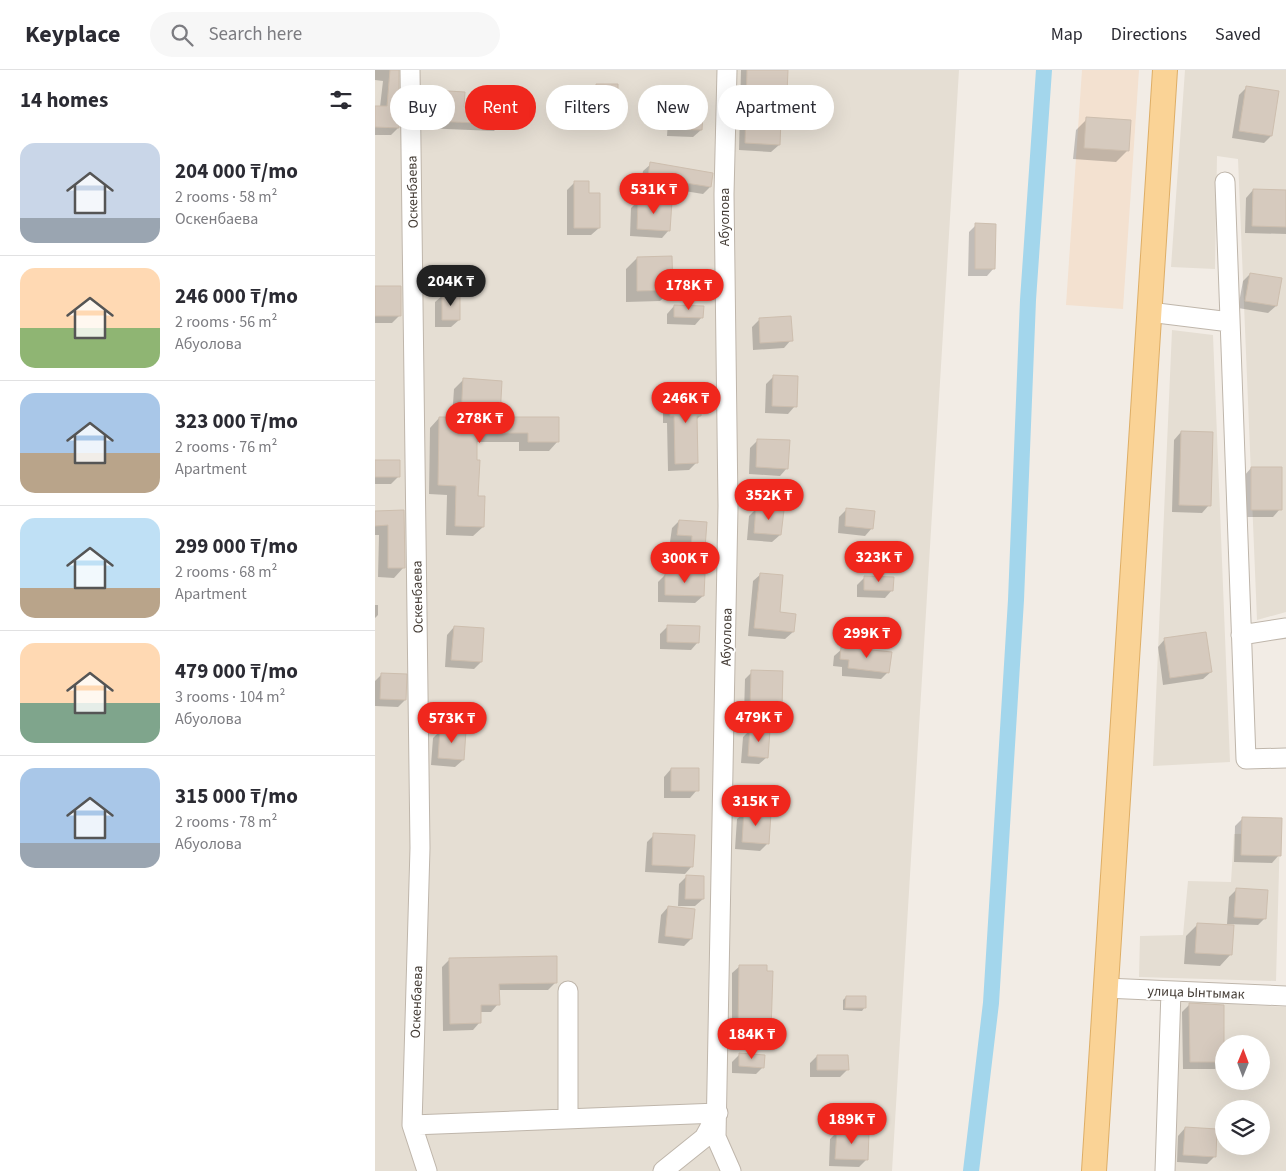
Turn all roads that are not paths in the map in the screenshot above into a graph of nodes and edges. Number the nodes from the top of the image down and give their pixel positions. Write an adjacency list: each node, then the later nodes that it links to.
1 (410, 70): 16 (street, Оскенбаева)
2 (727, 70): 14 (street, Абуолова)
3 (1165, 70): 5 (main road)
4 (1225, 182): 6 (street)
5 (1149, 312): 6 (street); 10 (main road)
6 (1230, 322): 8 (street)
7 (1286, 628): 8 (street)
8 (1241, 635): 9 (street)
9 (1286, 758)
10 (1105, 988): 12 (street, улица Ынтымак); 20 (main road)
11 (568, 991): 15 (street)
12 (1171, 991): 13 (street, улица Ынтымак); 21 (street)
13 (1286, 996)
14 (718, 1113): 15 (street); 18 (street); 19 (street, Абуолова)
15 (568, 1117): 16 (street)
16 (412, 1125): 17 (street, Оскенбаева)
17 (427, 1171)
18 (663, 1171)
19 (731, 1171)
20 (1094, 1171)
21 (1165, 1171)

